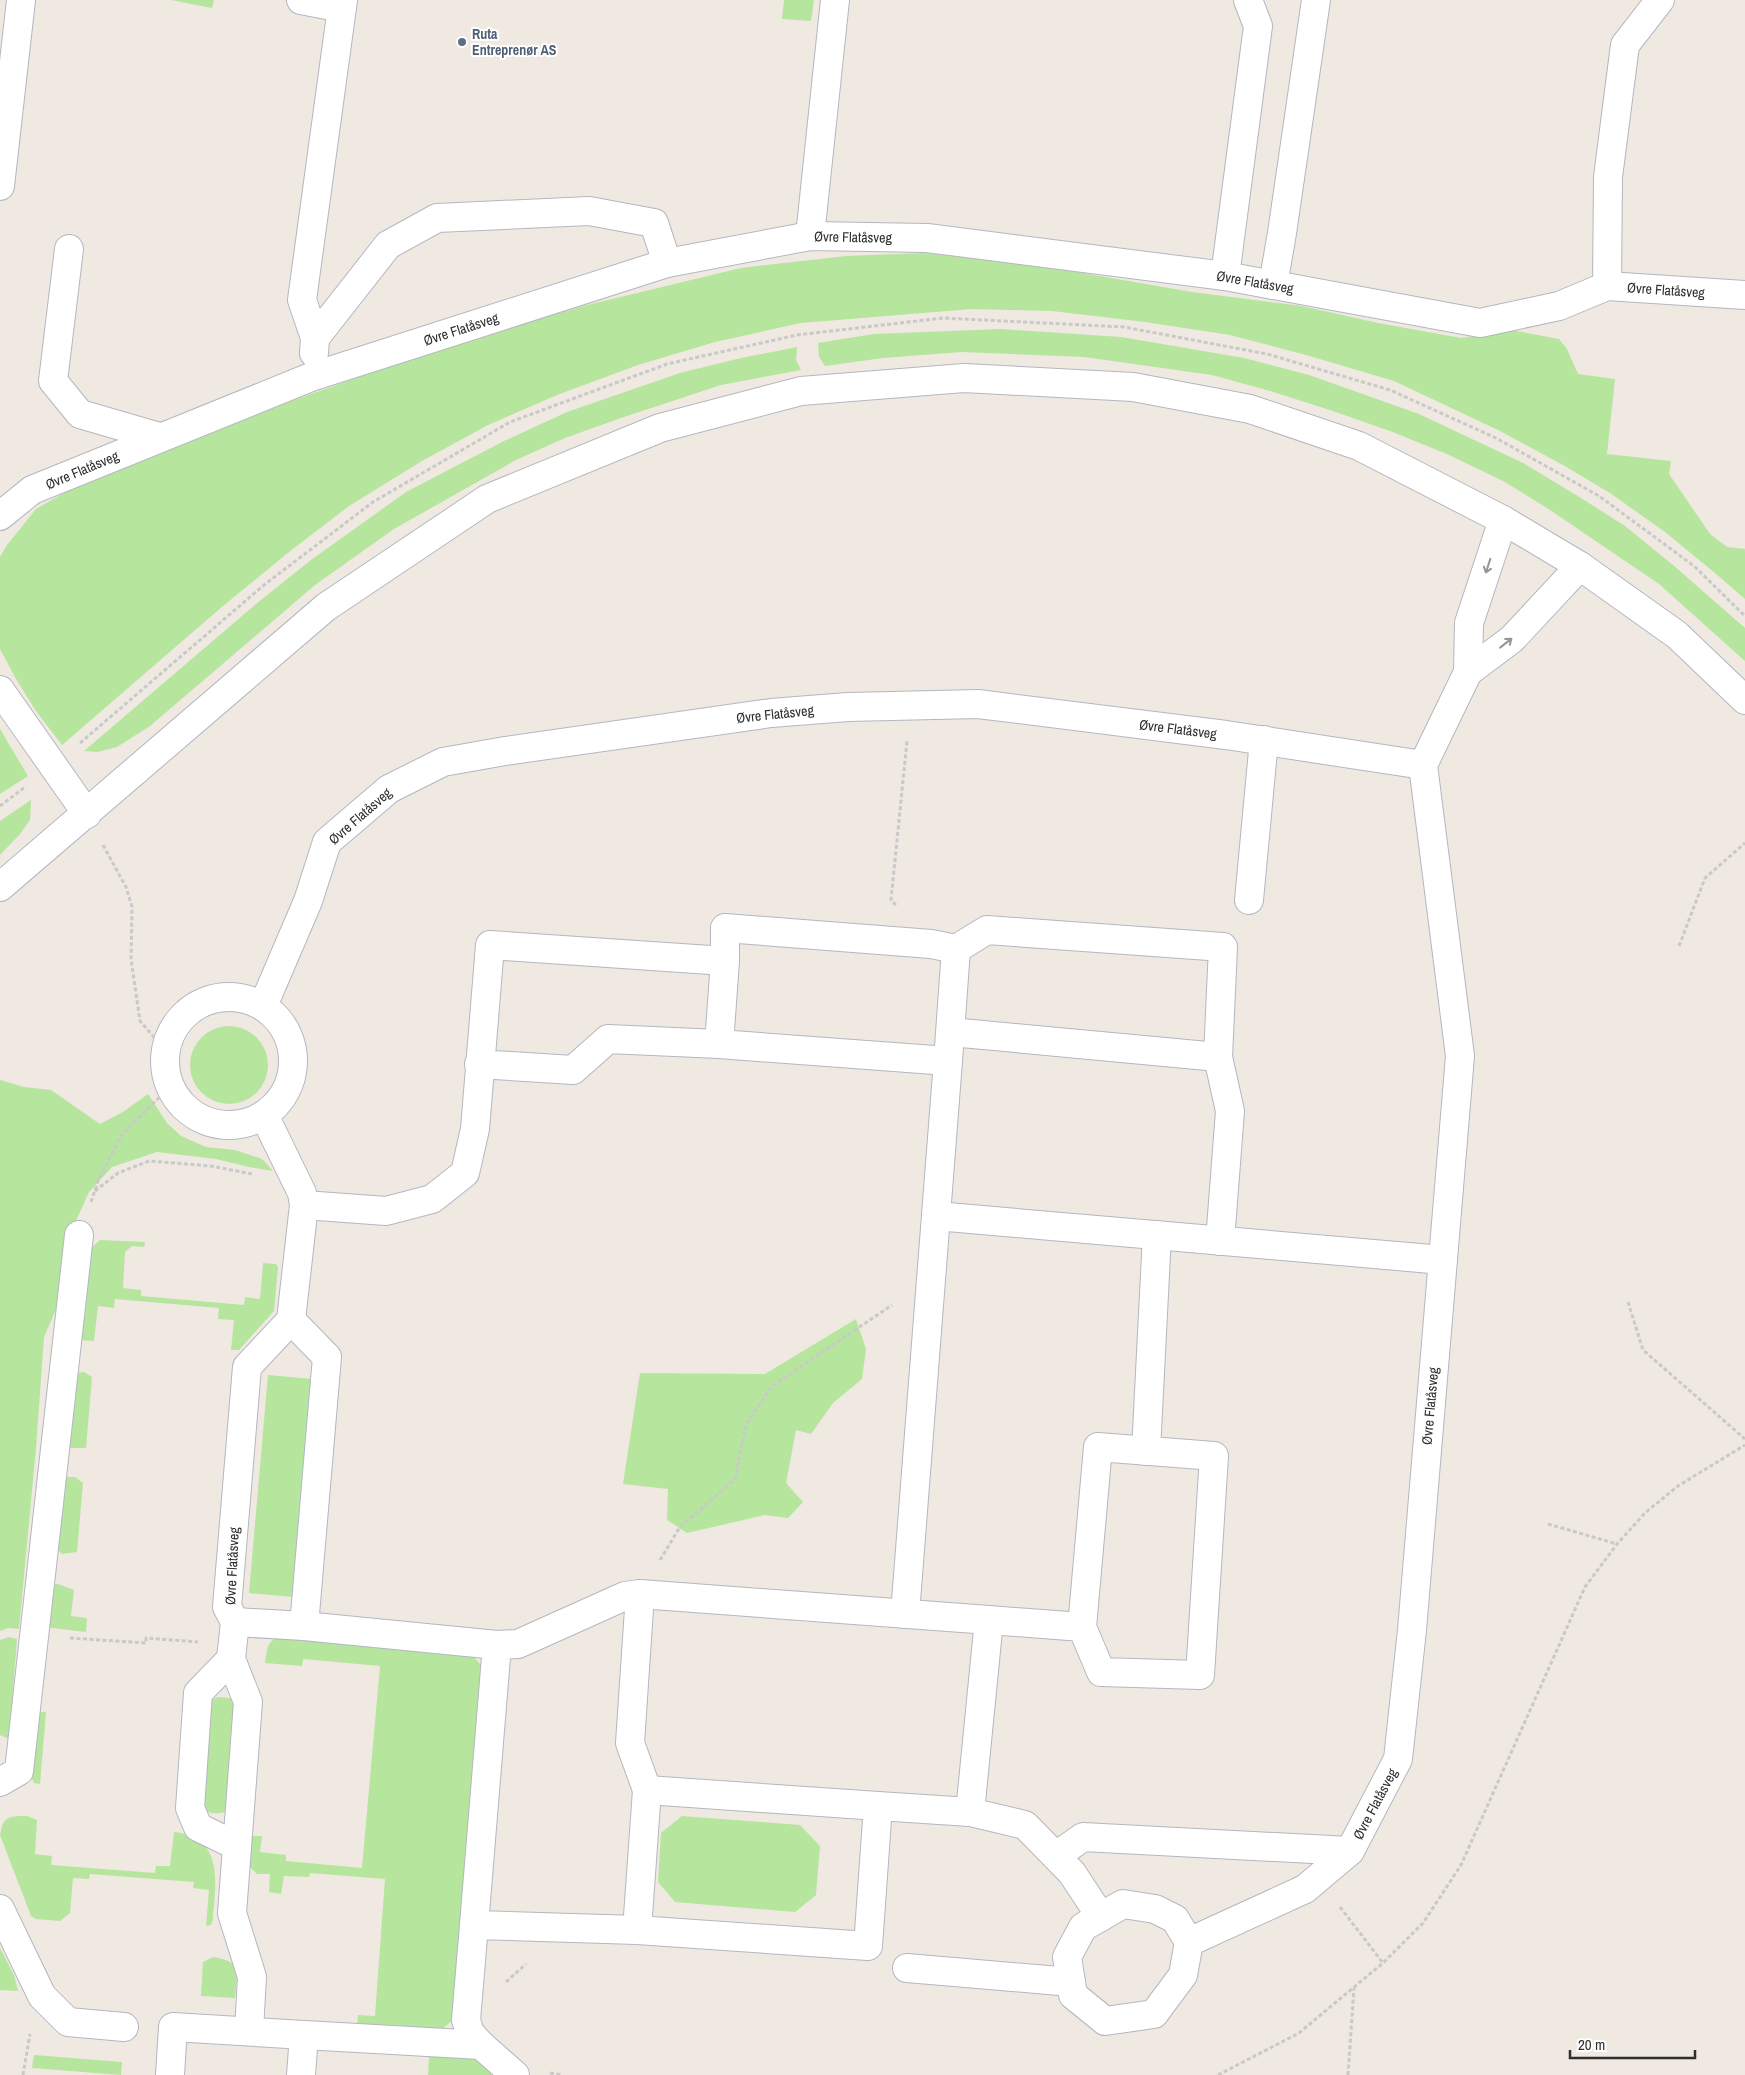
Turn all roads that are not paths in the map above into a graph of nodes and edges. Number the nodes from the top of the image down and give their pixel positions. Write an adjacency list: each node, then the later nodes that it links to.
1 (21, 0): 8 (street)
2 (301, 0): 7 (street)
3 (835, 0): 9 (street)
4 (1248, 0): 12 (street)
5 (1316, 0): 13 (street)
6 (1660, 0): 14 (street)
7 (343, 4): 16 (street)
8 (0, 186)
9 (810, 236): 11 (street, Øvre Flatåsveg); 12 (street, Øvre Flatåsveg)
10 (69, 249): 18 (street)
11 (667, 263): 16 (street); 17 (street, Øvre Flatåsveg)
12 (1225, 276): 13 (street, Øvre Flatåsveg)
13 (1273, 285): 14 (street, Øvre Flatåsveg)
14 (1607, 286): 15 (street, Øvre Flatåsveg)
15 (1745, 295)
16 (315, 338): 17 (street)
17 (311, 377): 18 (street, Øvre Flatåsveg)
18 (159, 437): 19 (street, Øvre Flatåsveg)
19 (0, 516)
20 (1503, 520): 21 (street); 22 (street, one-way to 22); 27 (street)
21 (1580, 566): 22 (street, one-way to 21); 24 (street)
22 (1468, 672): 26 (street)
23 (0, 690): 27 (street)
24 (1745, 700)
25 (1264, 740): 26 (street, Øvre Flatåsveg); 29 (street); 32 (street, Øvre Flatåsveg)
26 (1423, 765): 44 (street, Øvre Flatåsveg)
27 (86, 814): 28 (street)
28 (0, 887)
29 (1249, 900)
30 (956, 949): 31 (street); 33 (street); 35 (street)
31 (725, 961): 34 (street); 37 (street)
32 (263, 1006): 38 (street); 38 (street)
33 (951, 1032): 35 (street); 36 (street)
34 (719, 1044): 36 (street); 37 (street)
35 (1218, 1057): 43 (street)
36 (948, 1061): 40 (street)
37 (479, 1064): 39 (street)
38 (264, 1115): 39 (street)
39 (300, 1192): 45 (street)
40 (936, 1216): 42 (street); 48 (street)
41 (79, 1235): 55 (street)
42 (1157, 1235): 43 (street); 46 (street)
43 (1220, 1241): 44 (street)
44 (1443, 1260): 60 (street, Øvre Flatåsveg)
45 (291, 1320): 50 (street, Øvre Flatåsveg); 51 (street)
46 (1146, 1451): 52 (street); 52 (street)
47 (640, 1594): 48 (street); 53 (street); 56 (street)
48 (905, 1614): 49 (street)
49 (989, 1620): 52 (street); 58 (street)
50 (235, 1622): 51 (street); 54 (street, Øvre Flatåsveg)
51 (304, 1626): 53 (street)
52 (1082, 1627)
53 (497, 1645): 64 (street)
54 (231, 1659): 59 (street, Øvre Flatåsveg); 59 (street)
55 (0, 1782)
56 (647, 1790): 57 (street); 65 (street)
57 (878, 1806): 58 (street); 65 (street)
58 (970, 1812): 61 (street)
59 (237, 1846): 70 (street, Øvre Flatåsveg)
60 (1350, 1851): 61 (street); 66 (street, Øvre Flatåsveg)
61 (1056, 1856): 63 (street)
62 (0, 1909): 69 (street)
63 (1100, 1917): 66 (street); 68 (street)
64 (474, 1925): 65 (street); 72 (street)
65 (637, 1930)
66 (1189, 1942): 68 (street)
67 (907, 1968): 68 (street)
68 (1071, 1982)
69 (124, 2026)
70 (249, 2030): 71 (street); 73 (street)
71 (304, 2035): 72 (street); 74 (street)
72 (481, 2045): 75 (street)
73 (170, 2075)
74 (301, 2075)
75 (515, 2075)

